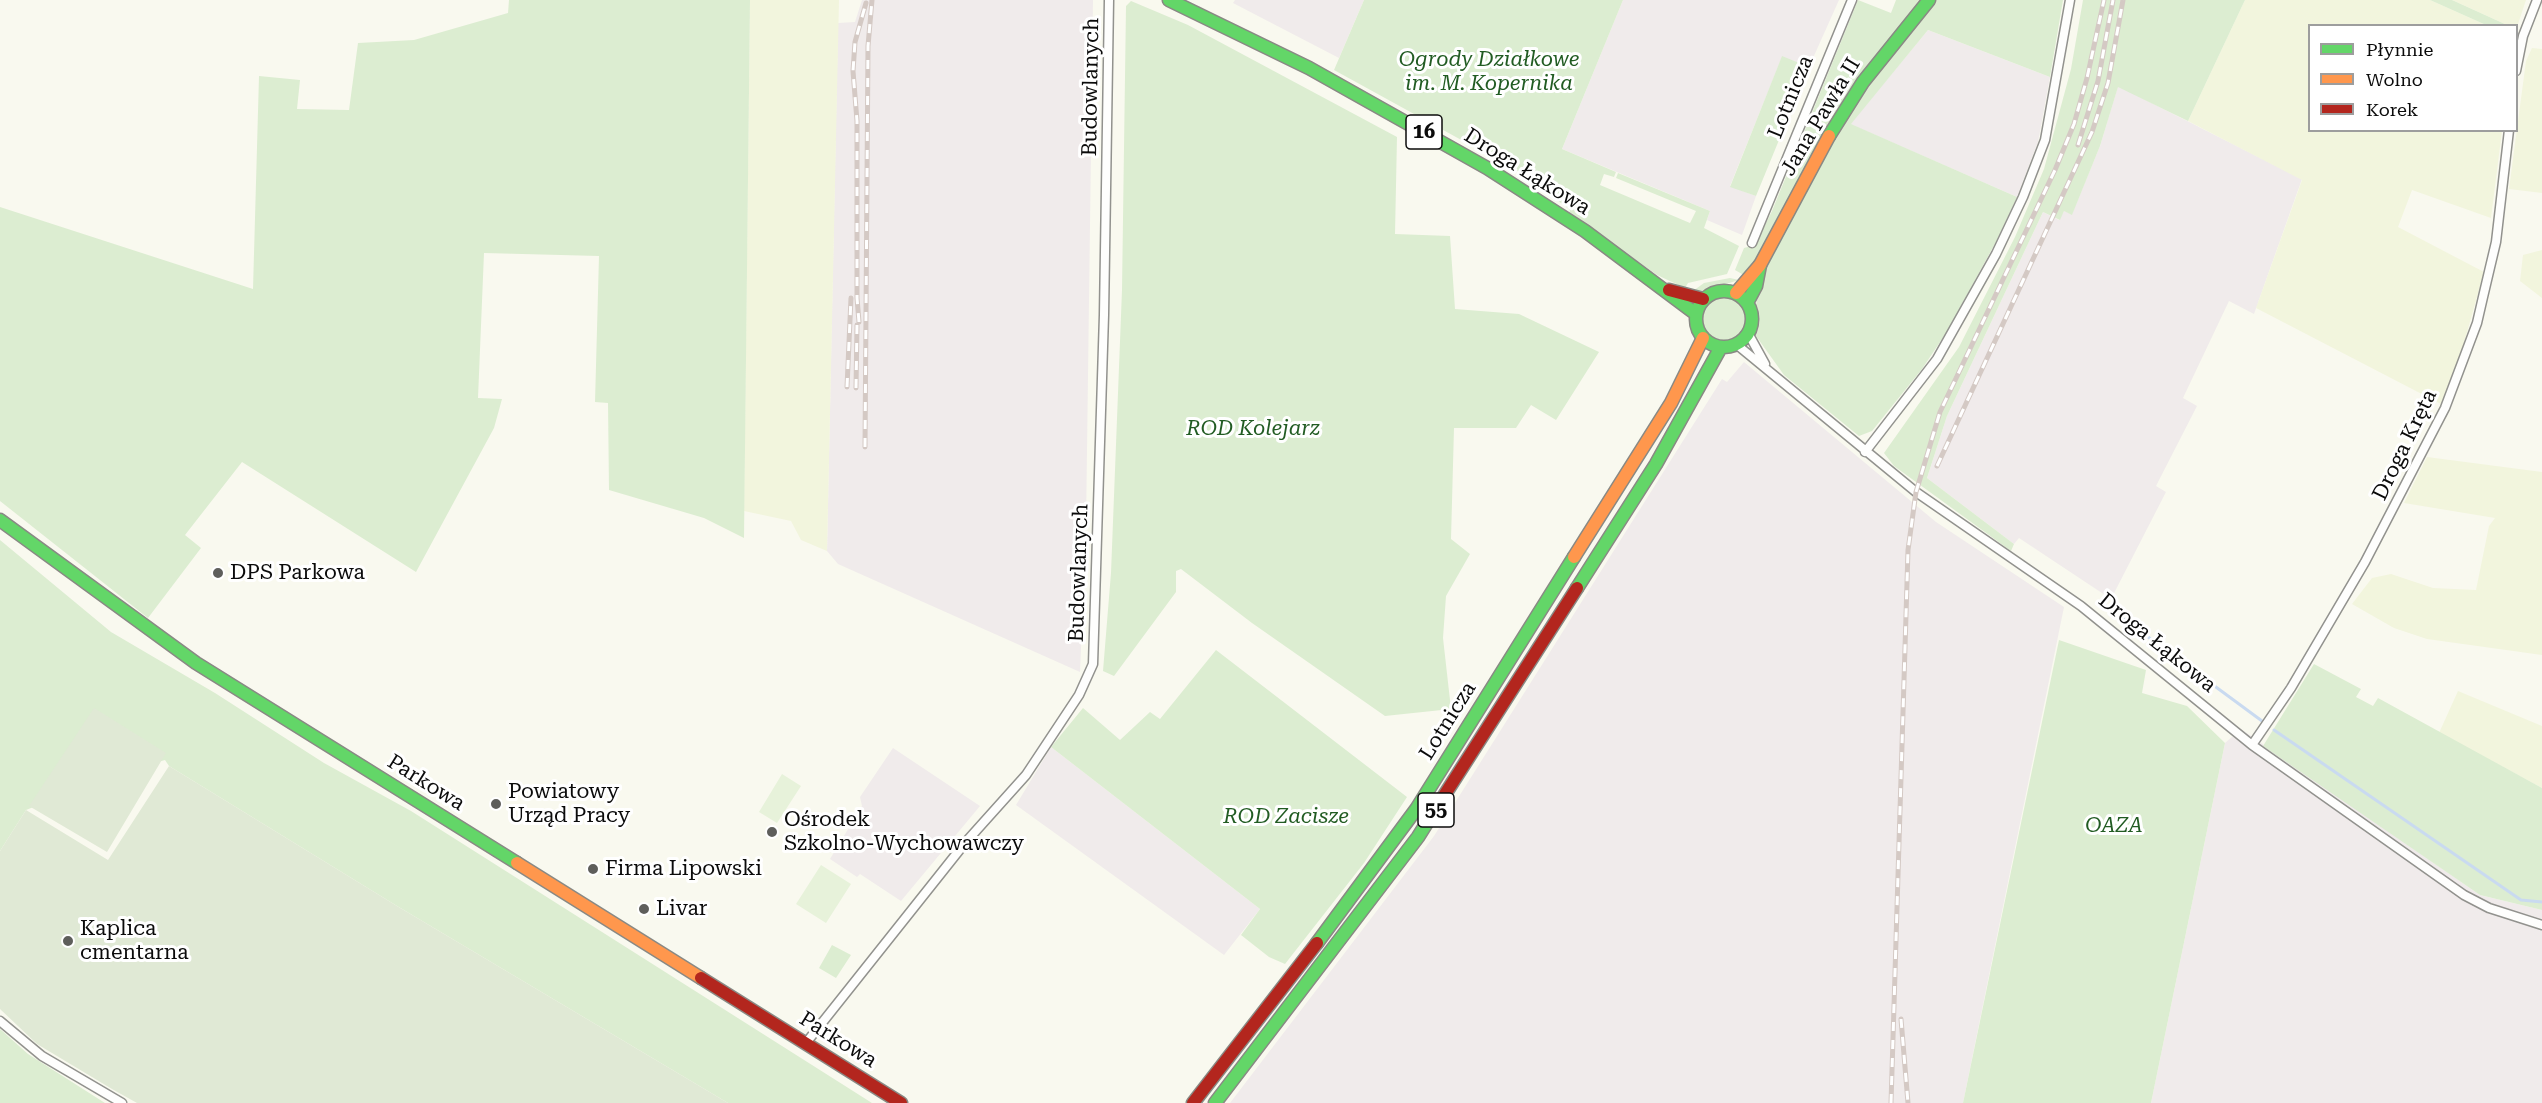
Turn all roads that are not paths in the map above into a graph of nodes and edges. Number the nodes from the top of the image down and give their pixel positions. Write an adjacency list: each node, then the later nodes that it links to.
1 (1169, 0): 11 (main road, Droga Łąkowa / 16)
2 (1852, 0): 9 (street, Lotnicza)
3 (1929, 0): 10 (main road, Jana Pawła II)
4 (2070, 0): 21 (street)
5 (2537, 0): 7 (street)
6 (1111, 2): 26 (street, Budowlanych)
7 (2518, 65)
8 (2509, 132): 23 (street, Droga Kręta)
9 (1752, 243)
10 (1760, 265): 12 (main road, Jana Pawła II); 14 (main road, Jana Pawła II)
11 (1665, 288): 13 (main road, Droga Łąkowa / 16); 15 (main road, Droga Łąkowa / 16)
12 (1736, 293): 13 (main road); 14 (main road)
13 (1703, 299): 15 (main road)
14 (1747, 303): 16 (main road)
15 (1696, 314): 17 (main road)
16 (1748, 333): 18 (main road); 20 (street, Droga Łąkowa)
17 (1703, 338): 19 (main road); 29 (main road, Lotnicza / 55)
18 (1736, 344): 19 (main road); 20 (street, Droga Łąkowa)
19 (1721, 347): 30 (main road, Lotnicza / 55)
20 (1765, 365): 21 (street, Droga Łąkowa)
21 (1866, 452): 23 (street, Droga Łąkowa)
22 (0, 520): 26 (main road, Parkowa)
23 (2252, 745): 24 (street, Droga Łąkowa)
24 (2542, 925)
25 (0, 1021): 27 (street)
26 (806, 1043): 28 (main road, Parkowa)
27 (122, 1103)
28 (901, 1103)
29 (1192, 1103)
30 (1215, 1103)

